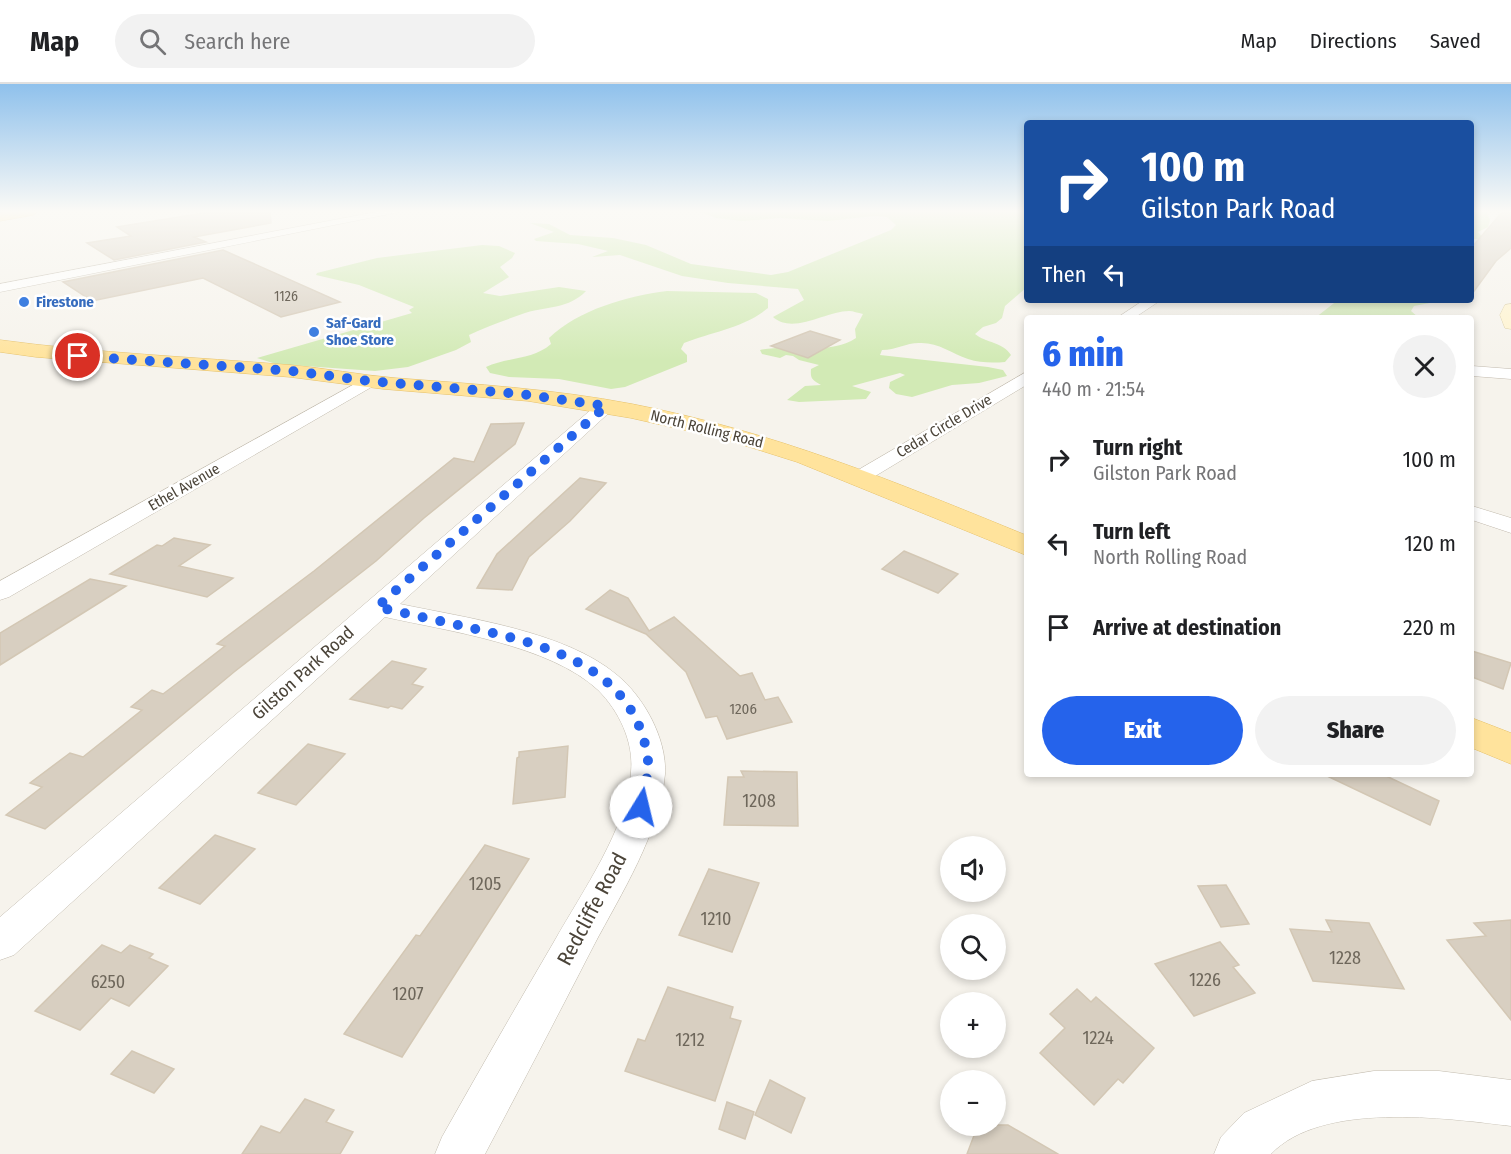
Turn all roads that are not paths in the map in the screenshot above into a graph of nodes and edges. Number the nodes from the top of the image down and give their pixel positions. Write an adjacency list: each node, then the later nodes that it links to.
1 (140, 261): 2 (street)
2 (0, 288)
3 (1149, 303): 5 (street)
4 (1511, 309): 6 (street)
5 (1130, 315)
6 (1511, 324)
7 (0, 346): 12 (main road, North Rolling Road)
8 (0, 363): 12 (main road, North Rolling Road)
9 (1474, 371): 10 (street)
10 (1511, 374)
11 (1024, 378): 14 (street, Cedar Circle Drive)
12 (369, 381): 13 (main road, North Rolling Road); 18 (street, Ethel Avenue)
13 (606, 406): 14 (main road, North Rolling Road); 19 (street, Gilston Park Road)
14 (860, 477): 17 (main road, North Rolling Road)
15 (1474, 514): 16 (street)
16 (1511, 526)
17 (1024, 545)
18 (0, 592)
19 (377, 607): 22 (street, Gilston Park Road); 24 (street, Redcliffe Road)
20 (1474, 733): 21 (main road)
21 (1511, 748)
22 (0, 942)
23 (1511, 1103): 25 (street)
24 (459, 1154)
25 (1238, 1154)

